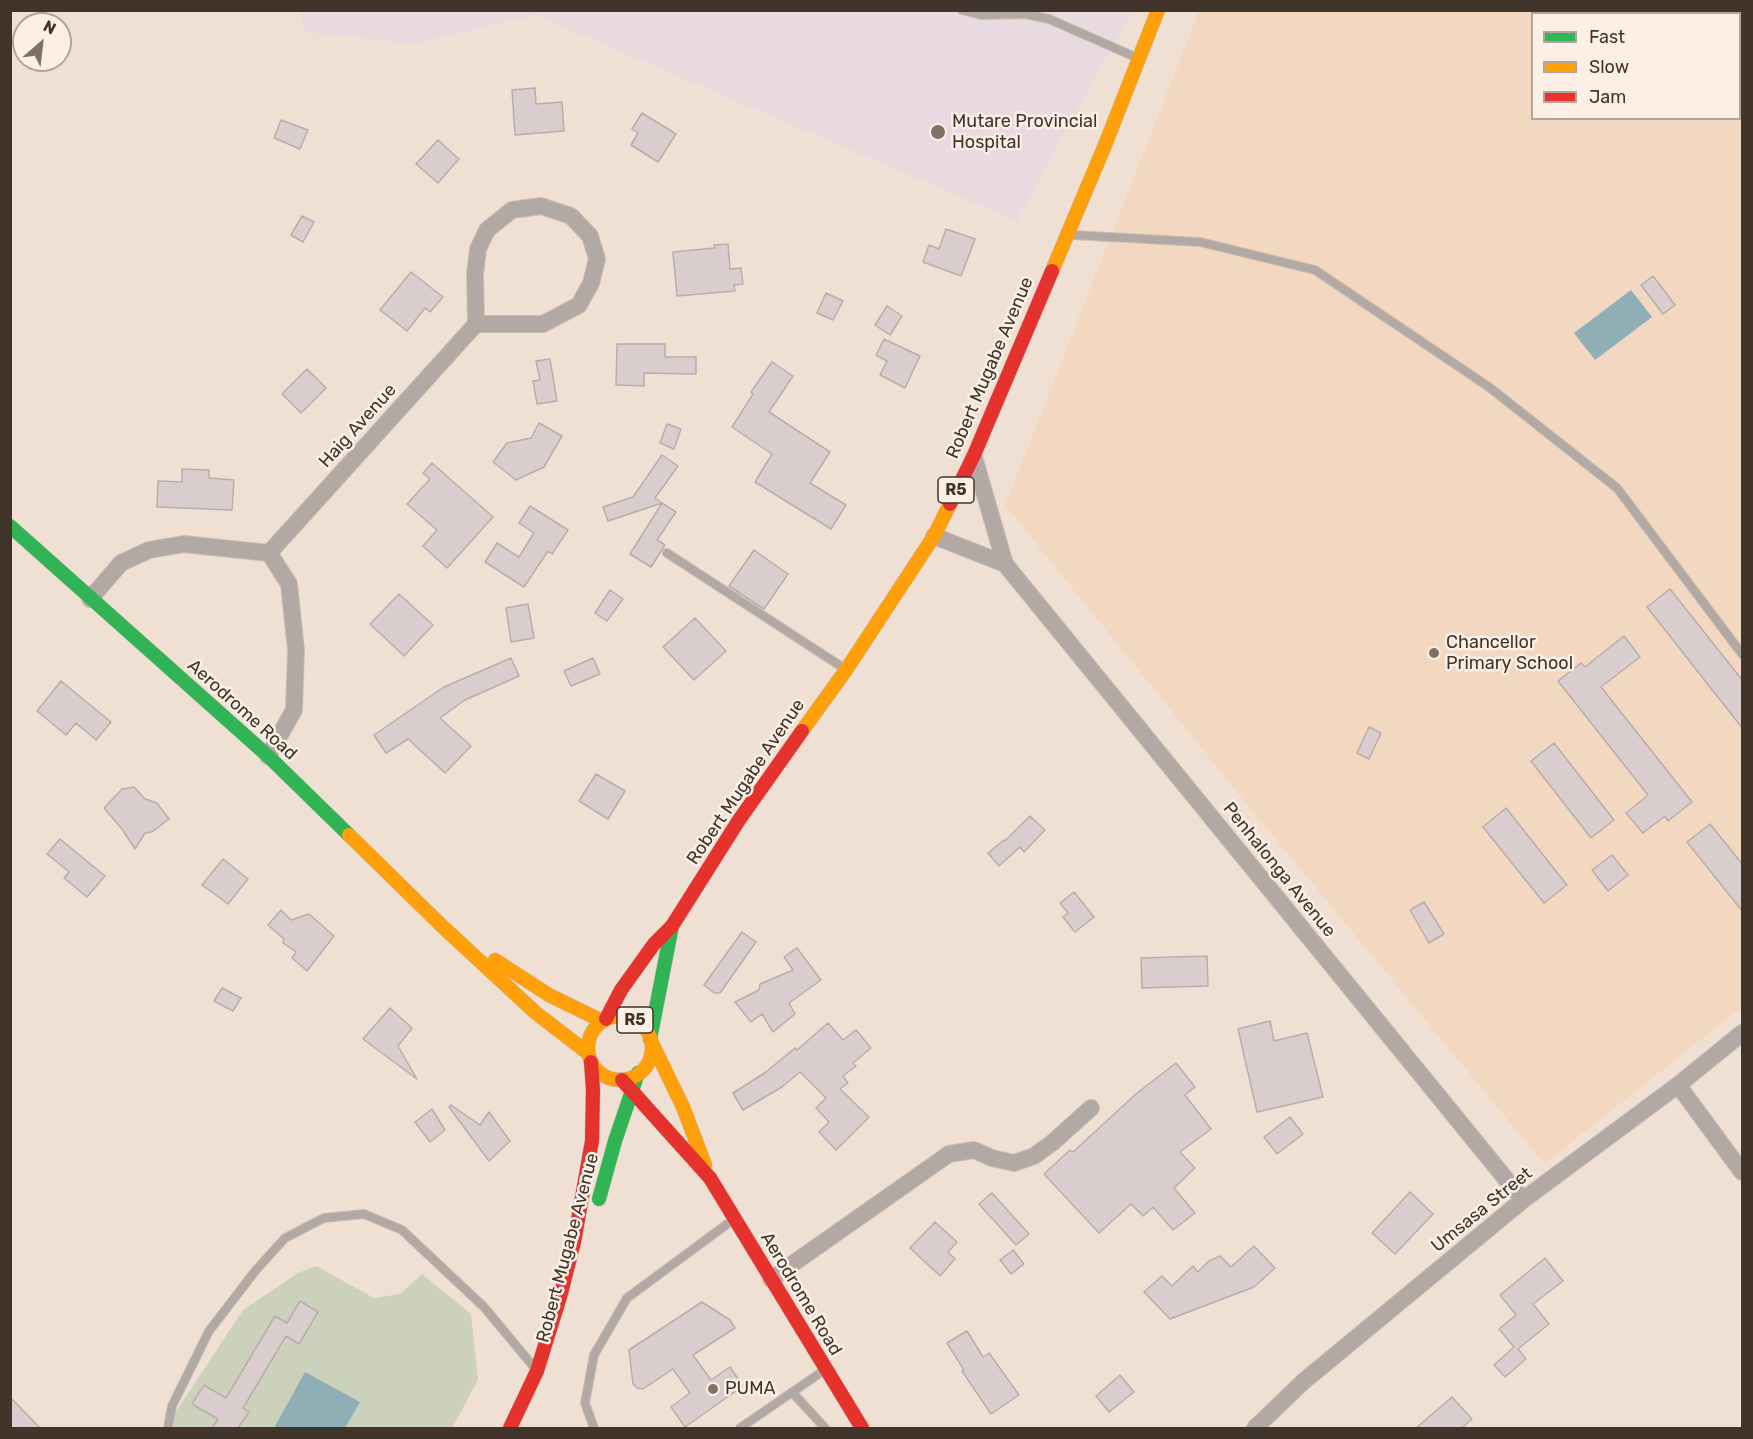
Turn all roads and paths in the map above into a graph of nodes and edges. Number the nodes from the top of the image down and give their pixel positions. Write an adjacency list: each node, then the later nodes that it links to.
1 (962, 10): 4 (lane)
2 (1158, 10): 5 (main road, Robert Mugabe Avenue / R5)
3 (1026, 12): 4 (lane); 5 (lane)
4 (981, 13)
5 (1139, 59): 6 (main road, Robert Mugabe Avenue / R5)
6 (1067, 235): 8 (main road, Robert Mugabe Avenue / R5); 15 (lane)
7 (476, 324): 7 (street); 11 (street, Haig Avenue)
8 (974, 455): 10 (main road, Robert Mugabe Avenue / R5); 13 (street, Penhalonga Avenue)
9 (10, 526): 14 (main road, Aerodrome Road)
10 (934, 536): 13 (street, Penhalonga Avenue); 16 (main road, Robert Mugabe Avenue / R5)
11 (269, 553): 14 (street); 17 (street)
12 (666, 554): 16 (lane)
13 (1005, 564): 31 (street, Penhalonga Avenue)
14 (90, 599): 17 (main road, Aerodrome Road)
15 (1743, 654)
16 (846, 670): 18 (main road, Robert Mugabe Avenue / R5)
17 (268, 756): 19 (main road, Aerodrome Road)
18 (672, 926): 20 (main road, Robert Mugabe Avenue / R5); 22 (main road, Robert Mugabe Avenue / R5)
19 (443, 927): 20 (main road, Aerodrome Road); 23 (main road, Aerodrome Road)
20 (604, 1020): 22 (main road, R5); 23 (main road, R5)
21 (1743, 1034): 26 (street, Umsasa Street)
22 (650, 1040): 24 (main road, R5); 30 (main road, Aerodrome Road)
23 (590, 1058): 25 (main road); 36 (main road, Robert Mugabe Avenue / R5)
24 (638, 1073): 25 (main road); 27 (main road, Robert Mugabe Avenue / R5)
25 (621, 1079): 27 (main road, Aerodrome Road)
26 (1678, 1085): 29 (street); 31 (street, Umsasa Street)
27 (633, 1091): 30 (main road, Aerodrome Road); 32 (main road, Robert Mugabe Avenue / R5)
28 (1090, 1108): 34 (street)
29 (1743, 1172)
30 (710, 1178): 33 (main road, Aerodrome Road)
31 (1523, 1200): 45 (street, Umsasa Street)
32 (596, 1213)
33 (735, 1219): 34 (main road, Aerodrome Road); 41 (lane)
34 (771, 1279): 35 (main road, Aerodrome Road)
35 (826, 1369): 37 (lane); 44 (main road, Aerodrome Road)
36 (543, 1373): 38 (main road, Robert Mugabe Avenue / R5); 39 (lane); 40 (main road, Robert Mugabe Avenue / R5)
37 (792, 1392): 42 (lane); 43 (lane)
38 (540, 1396)
39 (168, 1428)
40 (510, 1428)
41 (594, 1428)
42 (740, 1428)
43 (825, 1428)
44 (862, 1428)
45 (1255, 1428)

